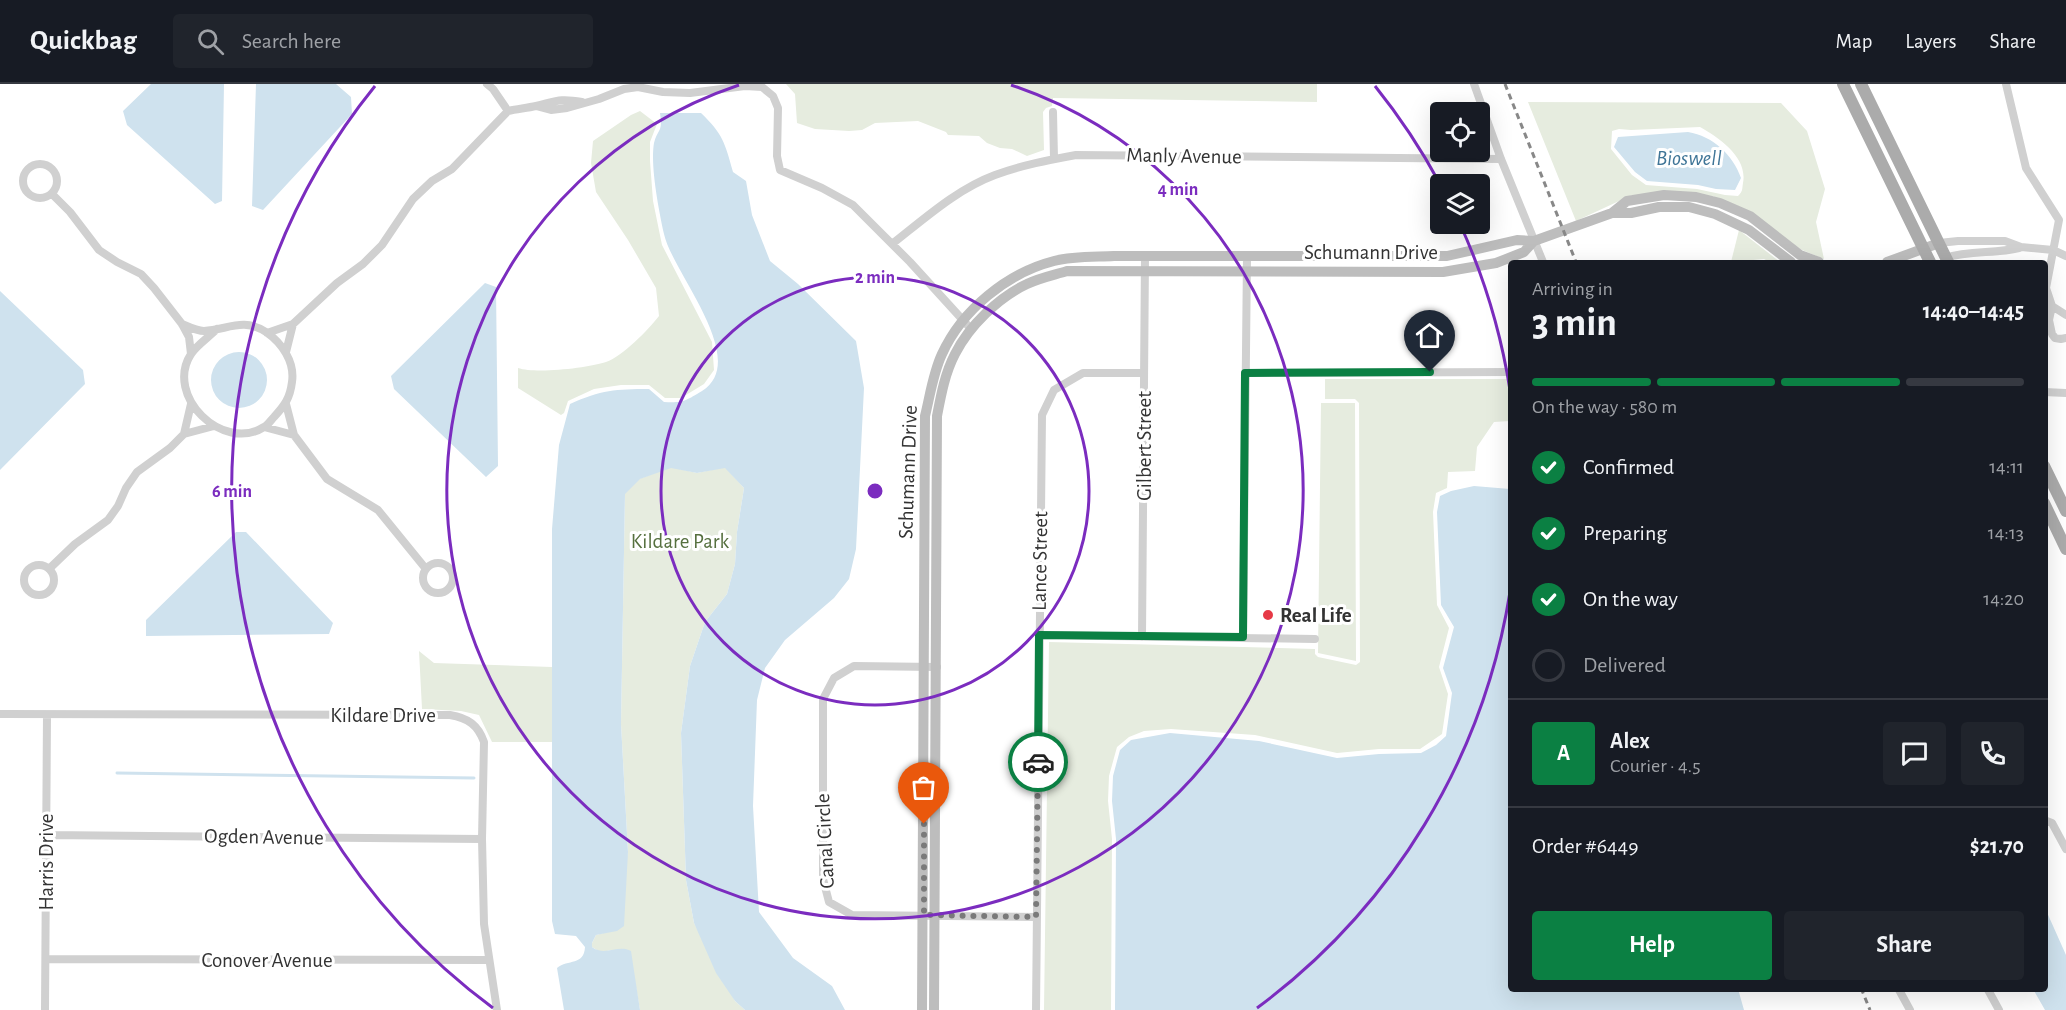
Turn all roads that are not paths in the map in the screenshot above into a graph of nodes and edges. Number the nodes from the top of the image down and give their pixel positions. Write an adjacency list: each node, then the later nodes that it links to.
1 (487, 84): 6 (street)
2 (1474, 84): 9 (street)
3 (1843, 84): 16 (main road)
4 (1861, 84): 13 (main road)
5 (2006, 84): 17 (street)
6 (508, 111): 14 (street); 39 (street)
7 (1053, 112): 8 (street)
8 (1054, 159): 9 (street, Manly Avenue); 14 (street, Manly Avenue)
9 (1501, 159): 12 (street)
10 (52, 194): 10 (street); 38 (street)
11 (1612, 213): 12 (street, Schumann Drive); 24 (street, Schumann Drive); 25 (street, Schumann Drive)
12 (1534, 241): 21 (street, Schumann Drive); 23 (street); 32 (street, Schumann Drive)
13 (1939, 243): 15 (street); 16 (street); 28 (main road)
14 (892, 244): 37 (street)
15 (2021, 247): 17 (street); 28 (street)
16 (1923, 249): 26 (street); 27 (main road)
17 (2053, 250): 22 (street); 33 (street)
18 (1145, 256): 19 (street, Schumann Drive); 29 (street, Gilbert Street); 37 (street, Schumann Drive)
19 (1247, 256): 20 (street, Schumann Drive); 30 (street)
20 (1346, 256): 21 (street, Schumann Drive); 31 (street)
21 (1443, 256): 32 (street)
22 (2066, 256)
23 (1542, 260)
24 (1788, 260)
25 (1814, 260)
26 (1893, 260)
27 (1930, 260)
28 (1946, 260)
29 (1145, 270): 30 (street, Schumann Drive); 41 (street, Schumann Drive); 47 (street, Gilbert Street)
30 (1246, 271): 31 (street, Schumann Drive); 48 (street)
31 (1347, 272): 32 (street, Schumann Drive)
32 (1443, 272)
33 (2048, 277)
34 (2048, 294): 35 (street)
35 (2052, 306): 36 (street); 43 (street)
36 (2066, 315)
37 (962, 320): 41 (street); 67 (street, Schumann Drive)
38 (182, 324): 40 (street); 45 (street)
39 (293, 324): 42 (street); 44 (street)
40 (217, 329): 42 (street); 45 (street)
41 (971, 329): 68 (street, Schumann Drive)
42 (267, 333): 44 (street)
43 (2066, 338)
44 (285, 352): 52 (street)
45 (191, 354): 51 (street)
46 (1508, 372): 48 (street)
47 (1144, 373): 63 (street, Lance Street); 64 (street, Gilbert Street)
48 (1245, 373): 65 (street)
49 (2048, 392): 50 (street)
50 (2066, 393)
51 (191, 404): 53 (street); 55 (street)
52 (286, 404): 54 (street); 56 (street)
53 (214, 426): 54 (street); 55 (street)
54 (264, 427): 56 (street)
55 (184, 434): 61 (street)
56 (294, 435): 62 (street)
57 (2048, 474): 58 (main road)
58 (2066, 511)
59 (2048, 512): 60 (main road)
60 (2066, 549)
61 (49, 569): 61 (street)
62 (426, 569): 62 (street)
63 (1039, 635): 64 (street); 76 (street, Lance Street)
64 (1142, 637): 65 (street)
65 (1243, 637): 66 (street)
66 (1315, 639)
67 (925, 667): 68 (street, Canal Circle); 75 (street, Schumann Drive); 75 (street, Canal Circle)
68 (937, 667): 75 (street, Schumann Drive)
69 (0, 714): 70 (street, Kildare Drive)
70 (47, 715): 72 (street, Harris Drive); 73 (street, Kildare Drive)
71 (2048, 822): 74 (street)
72 (46, 834): 73 (street, Ogden Avenue); 77 (street, Harris Drive)
73 (482, 839): 78 (street, Kildare Drive)
74 (2066, 849)
75 (929, 916): 76 (street, Canal Circle); 83 (street, Schumann Drive); 84 (street, Schumann Drive)
76 (1036, 917): 85 (street, Lance Street)
77 (46, 959): 78 (street, Conover Avenue); 81 (street, Harris Drive)
78 (489, 960): 82 (street, Kildare Drive)
79 (1900, 992): 86 (street)
80 (1989, 992): 87 (street)
81 (45, 1010)
82 (497, 1010)
83 (922, 1010)
84 (934, 1010)
85 (1036, 1010)
86 (1910, 1010)
87 (1999, 1010)

